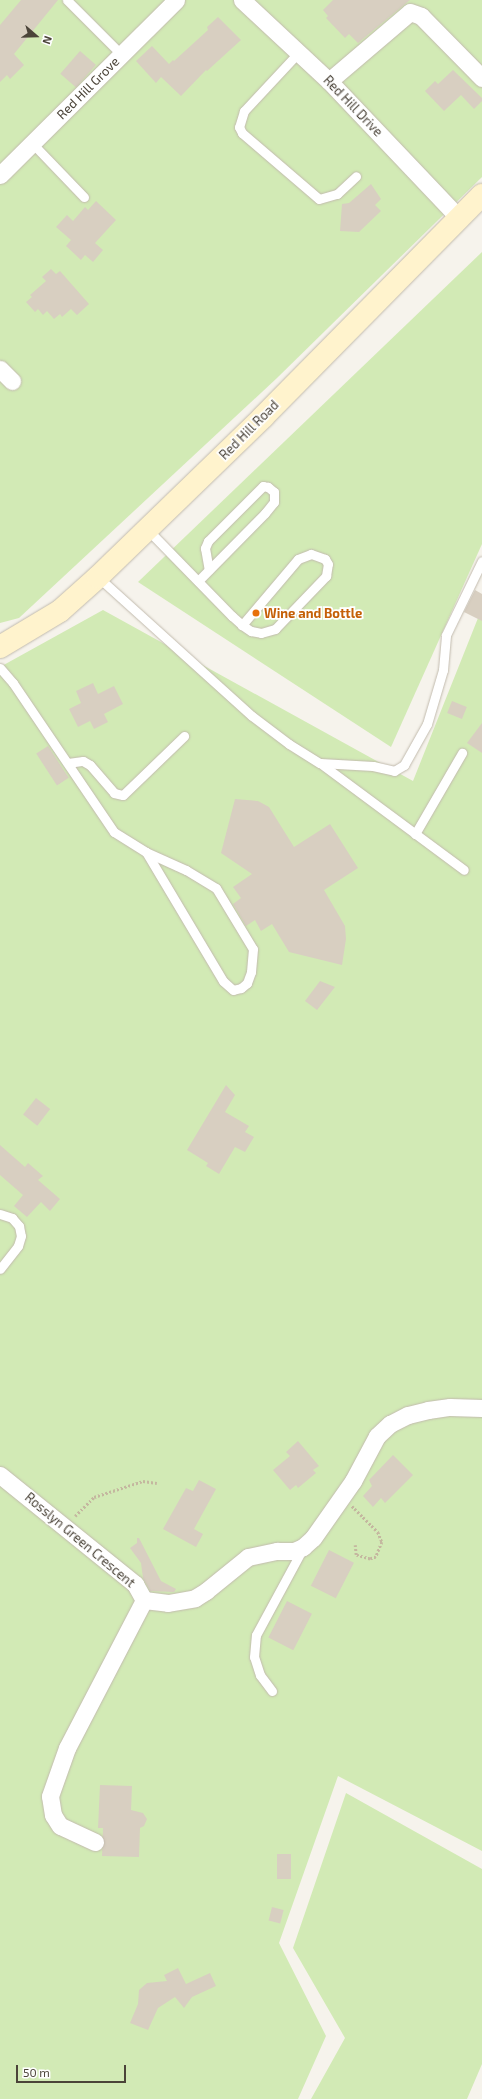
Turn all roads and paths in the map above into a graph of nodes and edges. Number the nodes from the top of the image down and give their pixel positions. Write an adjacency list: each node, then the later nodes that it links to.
1 (67, 0): 5 (lane)
2 (176, 0): 5 (street, Red Hill Grove)
3 (242, 0): 4 (street, Red Hill Drive)
4 (299, 52): 7 (street, Red Hill Drive); 10 (lane)
5 (122, 55): 8 (street, Red Hill Grove)
6 (482, 78): 7 (street)
7 (329, 81): 13 (street, Red Hill Drive)
8 (32, 143): 9 (street, Red Hill Grove); 12 (lane)
9 (0, 175)
10 (356, 176)
11 (482, 195): 13 (main road, Red Hill Road)
12 (84, 197)
13 (458, 217): 16 (main road, Red Hill Road)
14 (0, 369): 15 (street)
15 (12, 381)
16 (147, 528): 19 (main road, Red Hill Road); 20 (lane)
17 (482, 561): 27 (lane)
18 (209, 570): 18 (lane); 20 (lane)
19 (98, 576): 22 (main road, Red Hill Road); 27 (lane)
20 (198, 581): 21 (lane)
21 (242, 625): 21 (lane)
22 (0, 647)
23 (0, 668): 26 (lane)
24 (184, 736): 26 (lane)
25 (462, 753): 28 (lane)
26 (68, 763): 29 (lane)
27 (320, 764): 28 (lane)
28 (415, 834): 30 (lane)
29 (146, 852): 29 (lane)
30 (464, 870)
31 (0, 1214): 32 (lane)
32 (0, 1269)
33 (482, 1408): 36 (street)
34 (0, 1475): 37 (street, Rosslyn Green Crescent)
35 (158, 1483): 37 (path)
36 (342, 1496): 38 (path); 39 (street)
37 (64, 1525): 40 (street, Rosslyn Green Crescent)
38 (355, 1545)
39 (303, 1547): 40 (street, Rosslyn Green Crescent); 41 (lane)
40 (144, 1600): 42 (street)
41 (272, 1691)
42 (95, 1842)

